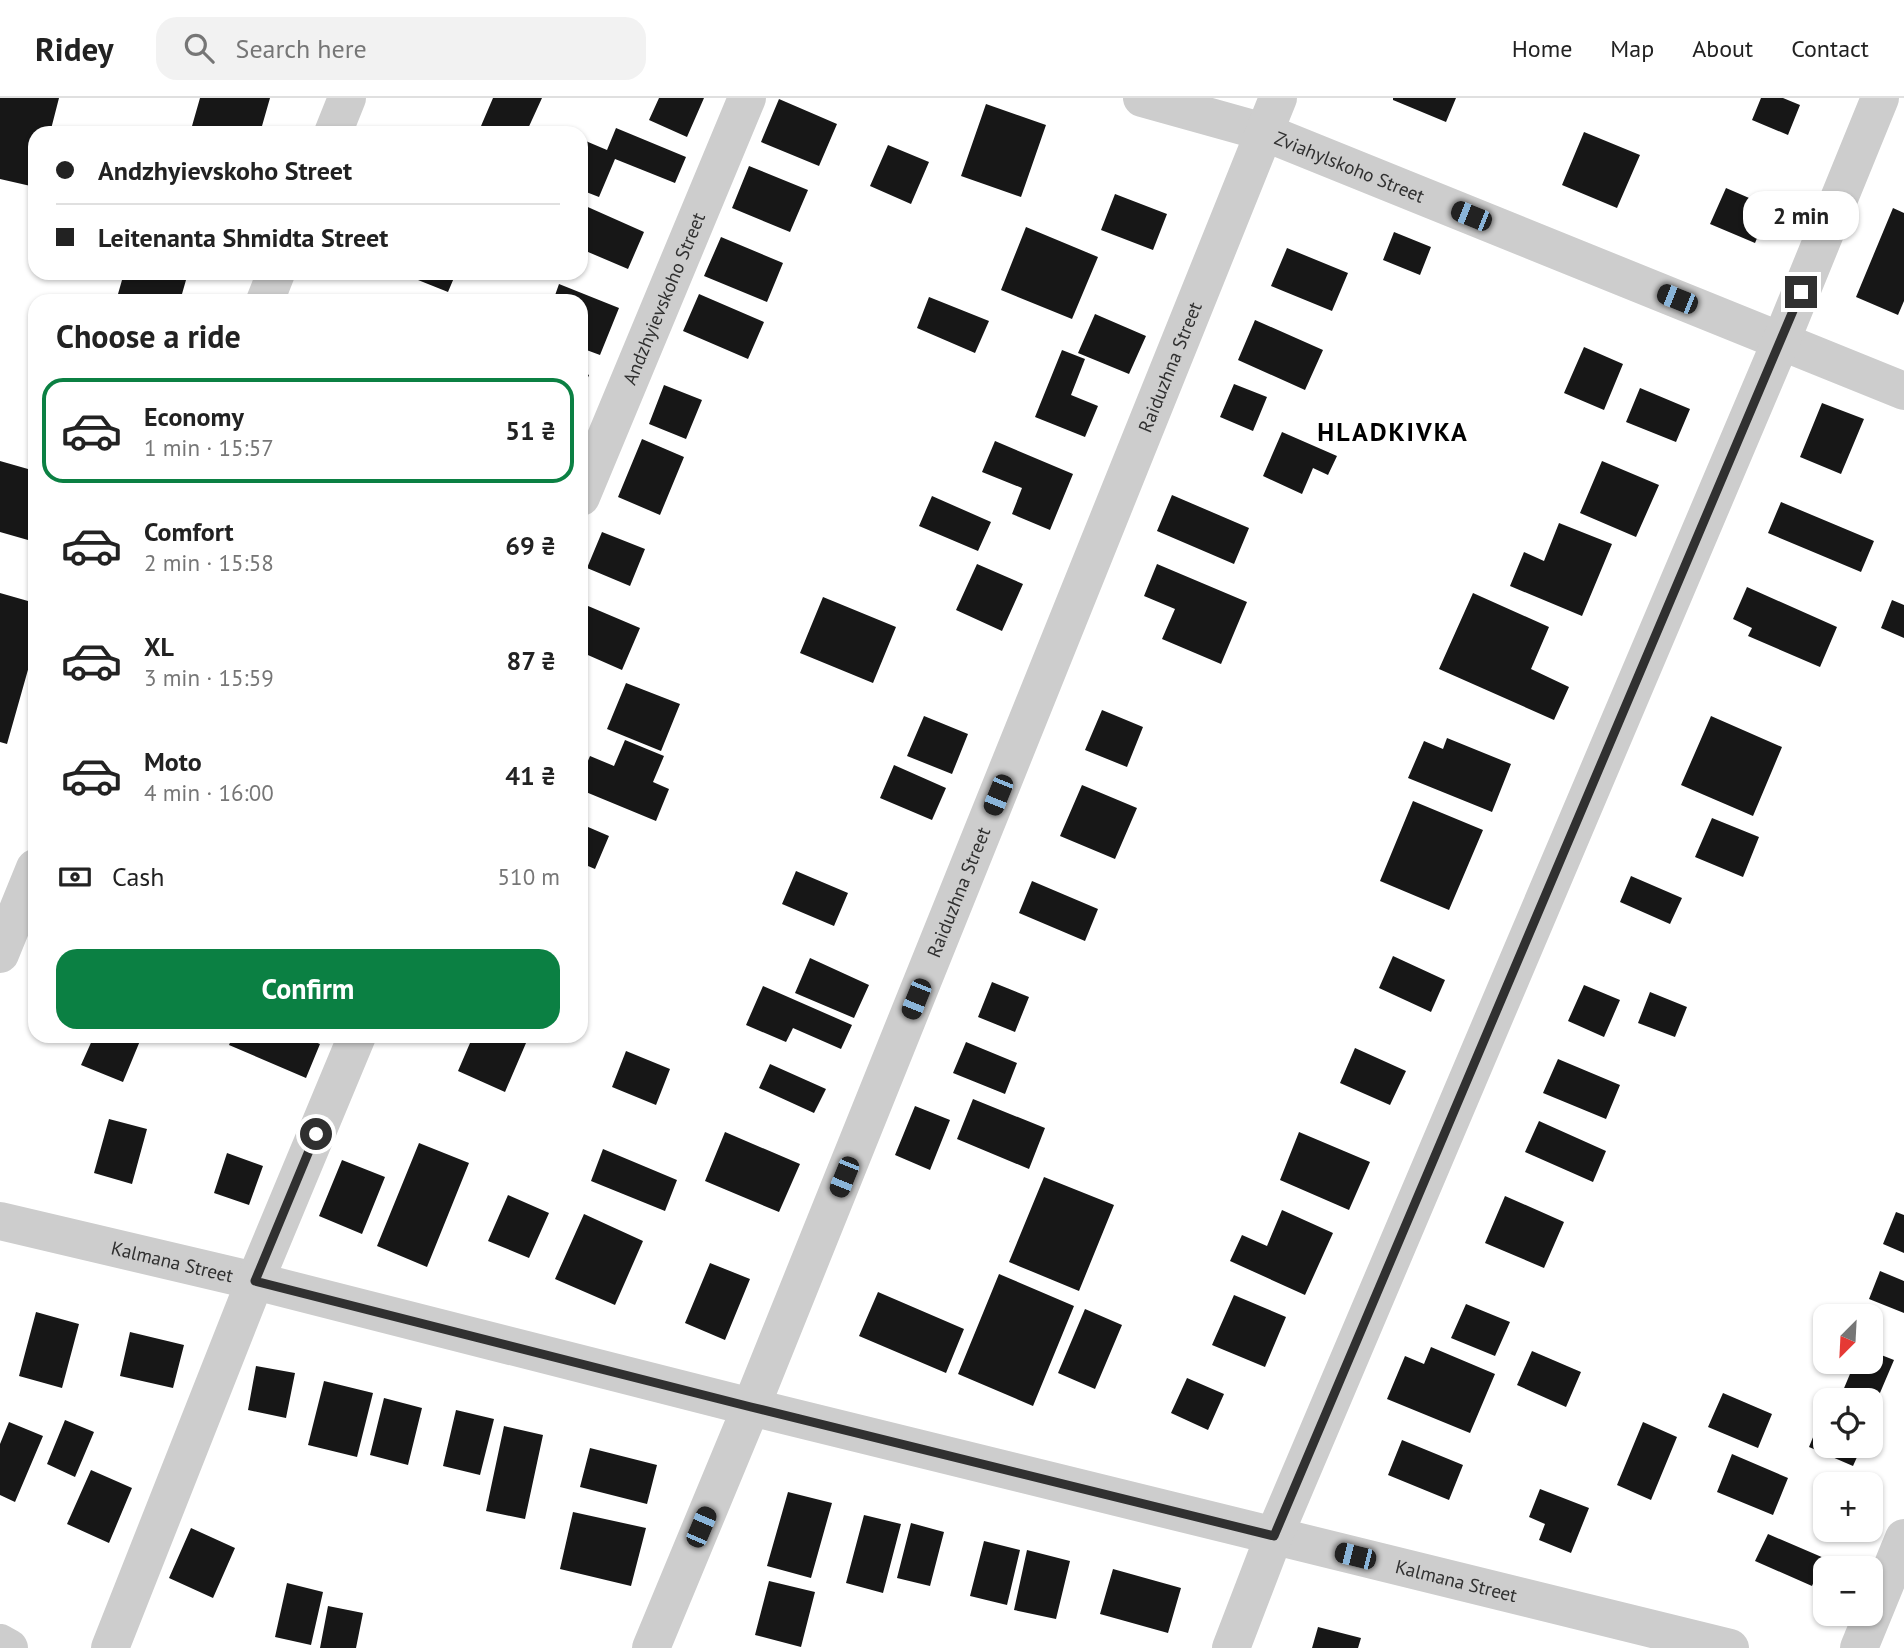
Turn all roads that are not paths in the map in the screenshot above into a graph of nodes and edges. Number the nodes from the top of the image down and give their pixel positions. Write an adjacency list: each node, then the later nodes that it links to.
1 (347, 98): 6 (street)
2 (747, 98): 9 (street, Andzhyievskoho Street)
3 (1142, 98): 5 (street, Zviahylskoho Street)
4 (1880, 98): 7 (street)
5 (1271, 115): 7 (street, Zviahylskoho Street); 15 (street, Raiduzhna Street)
6 (336, 126)
7 (1781, 341): 8 (street, Zviahylskoho Street); 16 (street)
8 (1904, 391)
9 (588, 480)
10 (28, 885): 11 (street)
11 (0, 954)
12 (354, 1043): 14 (street)
13 (0, 1221): 14 (street, Kalmana Street)
14 (255, 1281): 15 (street, Kalmana Street); 20 (street)
15 (751, 1407): 16 (street, Kalmana Street); 21 (street, Raiduzhna Street)
16 (1274, 1536): 22 (street); 23 (street, Kalmana Street)
17 (1904, 1538): 24 (street)
18 (0, 1643): 19 (street)
19 (9, 1648)
20 (110, 1648)
21 (651, 1648)
22 (1231, 1648)
23 (1730, 1648)
24 (1859, 1648)

